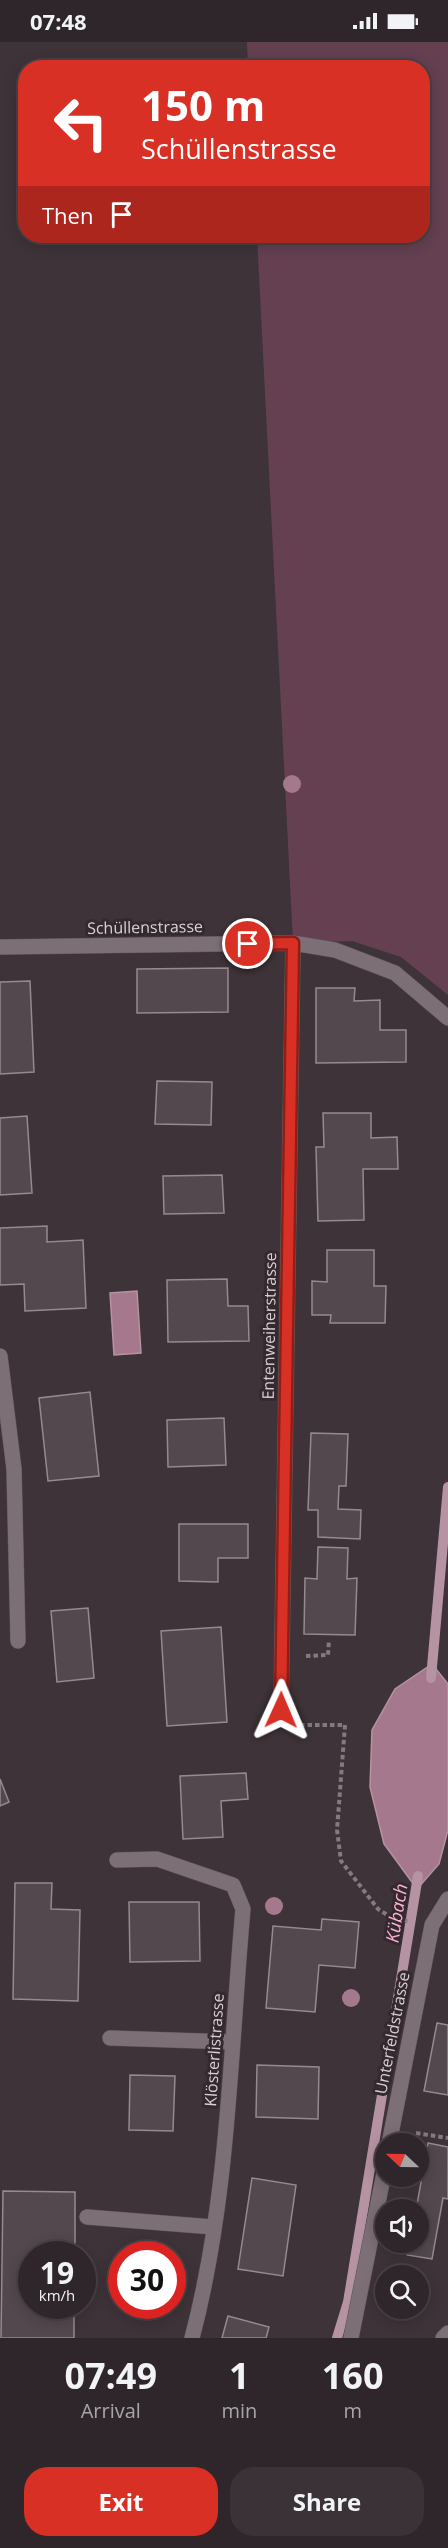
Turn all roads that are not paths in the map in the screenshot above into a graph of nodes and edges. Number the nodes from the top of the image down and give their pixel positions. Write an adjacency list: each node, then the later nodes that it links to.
1 (293, 943): 2 (street, Schüllenstrasse); 3 (street, Schüllenstrasse); 6 (street, Entenweiherstrasse)
2 (0, 947)
3 (448, 1018)
4 (0, 1356): 5 (street)
5 (18, 1641)
6 (281, 1710)
7 (117, 1860): 10 (street, Klösterlistrasse)
8 (448, 1899): 11 (street, Unterfeldstrasse)
9 (110, 2038): 10 (street)
10 (232, 2042): 14 (street, Klösterlistrasse)
11 (392, 2133)
12 (381, 2187): 17 (street)
13 (87, 2217): 14 (street)
14 (213, 2227): 16 (street, Klösterlistrasse)
15 (448, 2333): 18 (street)
16 (192, 2338)
17 (351, 2338)
18 (443, 2338)

